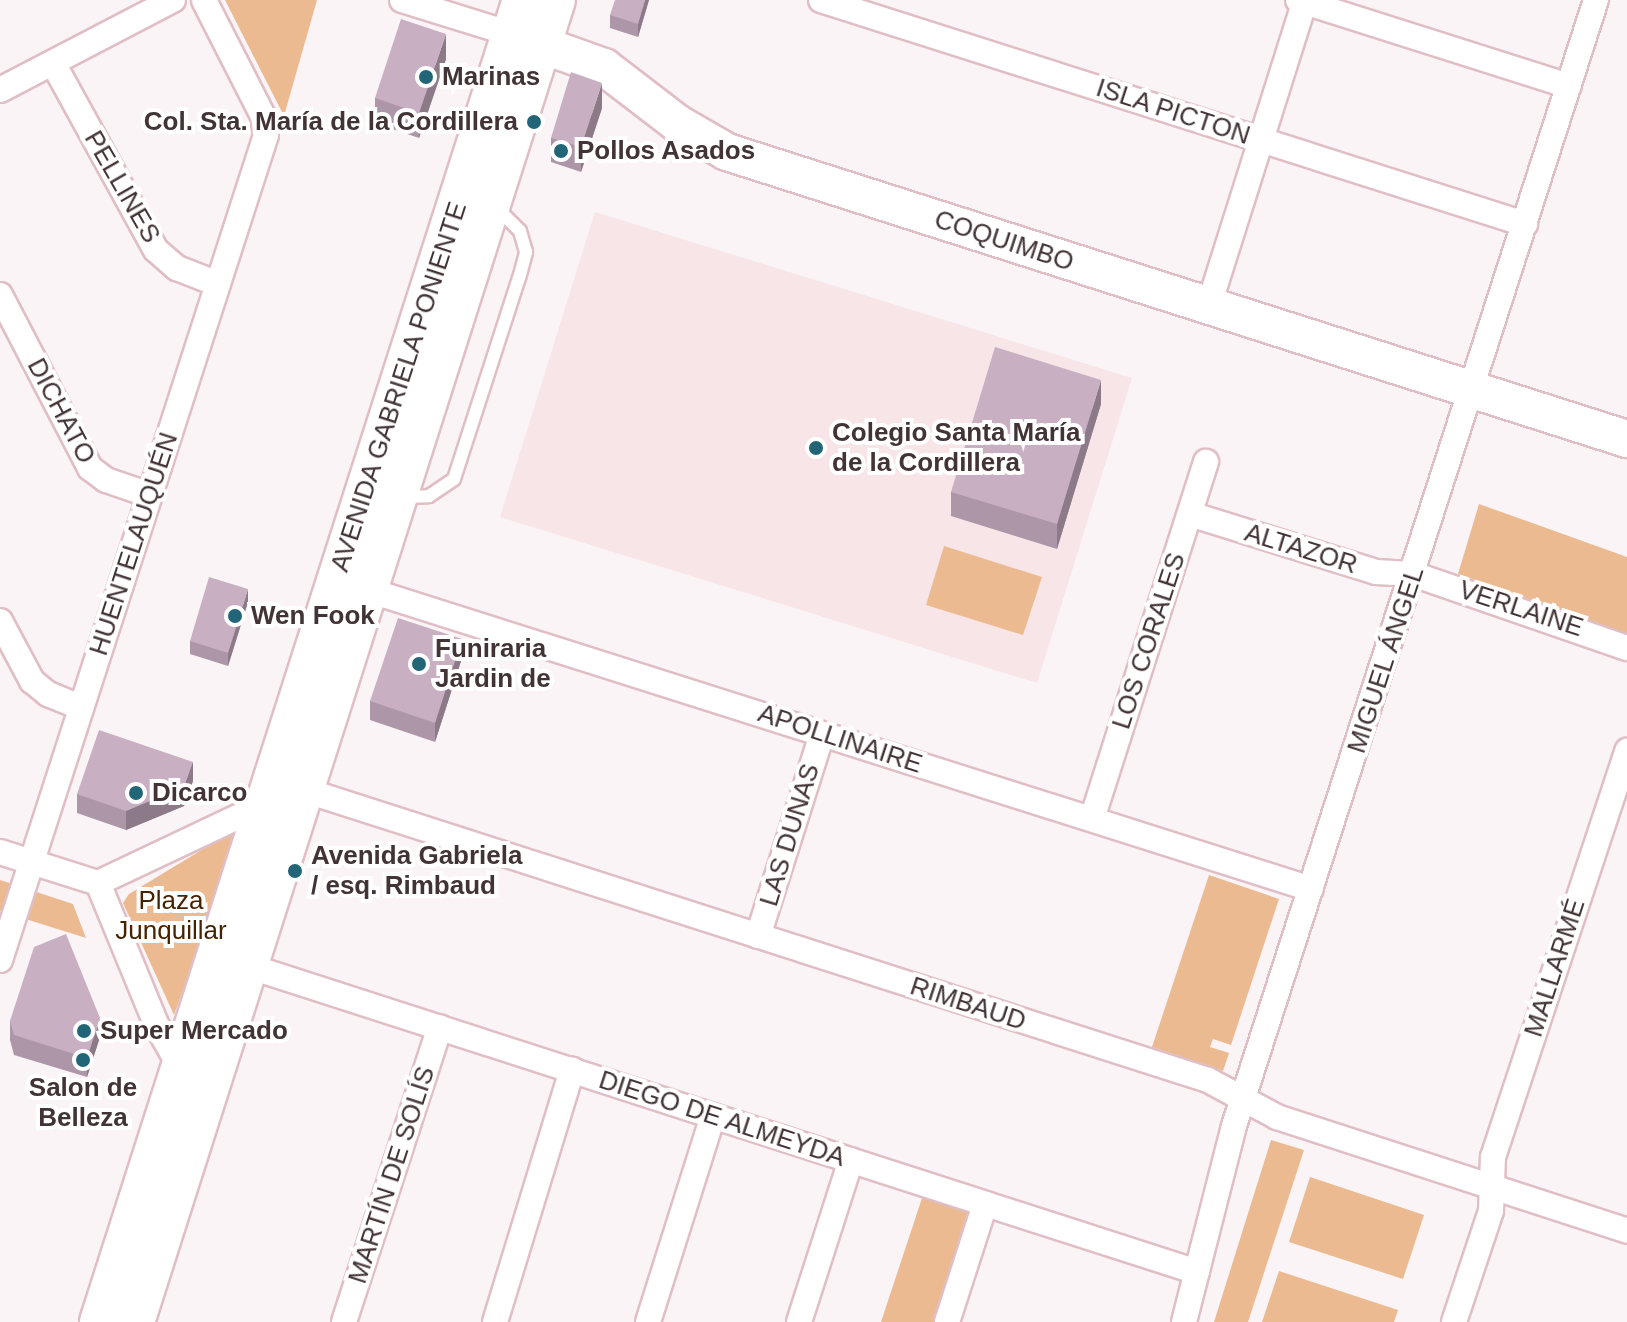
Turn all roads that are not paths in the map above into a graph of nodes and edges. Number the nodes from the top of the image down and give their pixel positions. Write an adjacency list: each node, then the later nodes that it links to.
1 (173, 0): 9 (street)
2 (204, 0): 14 (street, HUENTELAUQUÉN)
3 (402, 0): 8 (street, COQUIMBO)
4 (555, 0): 8 (main road, AVENIDA GABRIELA PONIENTE)
5 (821, 0): 12 (street, ISLA PICTON)
6 (1596, 0): 10 (street, MIGUEL ÁNGEL)
7 (1302, 1): 10 (street); 12 (street)
8 (526, 26): 16 (street, COQUIMBO); 23 (main road, AVENIDA GABRIELA PONIENTE); 30 (main road, AVENIDA GABRIELA PONIENTE)
9 (53, 63): 11 (street); 14 (street, PELLINES)
10 (1569, 86): 13 (street, MIGUEL ÁNGEL)
11 (0, 90)
12 (1261, 140): 13 (street, ISLA PICTON); 16 (street)
13 (1525, 224): 17 (street, MIGUEL ÁNGEL)
14 (218, 284): 20 (street, HUENTELAUQUÉN)
15 (0, 295): 20 (street, DICHATO)
16 (1209, 305): 17 (street, COQUIMBO)
17 (1473, 390): 18 (street, COQUIMBO); 22 (street, MIGUEL ÁNGEL)
18 (1627, 439)
19 (1206, 462): 21 (street, LOS CORALES)
20 (150, 495): 26 (street, HUENTELAUQUÉN)
21 (1190, 514): 22 (street, ALTAZOR); 31 (street, LOS CORALES)
22 (1413, 574): 25 (street, VERLAINE); 35 (street, MIGUEL ÁNGEL)
23 (368, 590): 27 (street, APOLLINAIRE); 29 (main road, AVENIDA GABRIELA PONIENTE)
24 (0, 621): 26 (street)
25 (1627, 648)
26 (81, 707): 33 (street, HUENTELAUQUÉN)
27 (822, 734): 31 (street, APOLLINAIRE); 36 (street, LAS DUNAS)
28 (1627, 751): 45 (street, MALLARMÉ)
29 (304, 790): 36 (street, RIMBAUD); 38 (main road, AVENIDA GABRIELA PONIENTE)
30 (265, 804): 34 (street); 40 (main road, AVENIDA GABRIELA PONIENTE)
31 (1092, 819): 35 (street, APOLLINAIRE)
32 (0, 852): 33 (street)
33 (31, 862): 34 (street); 37 (street, HUENTELAUQUÉN)
34 (98, 883): 40 (street)
35 (1311, 889): 42 (street, MIGUEL ÁNGEL)
36 (758, 936): 42 (street, RIMBAUD)
37 (0, 960)
38 (248, 966): 39 (street, DIEGO DE ALMEYDA); 50 (main road, AVENIDA GABRIELA PONIENTE)
39 (440, 1027): 41 (street, DIEGO DE ALMEYDA); 51 (street, MARTÍN DE SOLÍS)
40 (181, 1068): 49 (main road, AVENIDA GABRIELA PONIENTE)
41 (572, 1070): 43 (street, DIEGO DE ALMEYDA); 52 (street)
42 (1243, 1099): 45 (street, RIMBAUD); 48 (street, MIGUEL ÁNGEL)
43 (713, 1116): 44 (street, DIEGO DE ALMEYDA); 53 (street)
44 (851, 1160): 46 (street, DIEGO DE ALMEYDA); 54 (street)
45 (1491, 1187): 47 (street, RIMBAUD); 57 (street, MALLARMÉ)
46 (985, 1204): 48 (street, DIEGO DE ALMEYDA); 55 (street)
47 (1627, 1231)
48 (1197, 1272): 56 (street, MIGUEL ÁNGEL)
49 (100, 1322)
50 (134, 1322)
51 (344, 1322)
52 (495, 1322)
53 (648, 1322)
54 (799, 1322)
55 (947, 1322)
56 (1184, 1322)
57 (1454, 1322)

